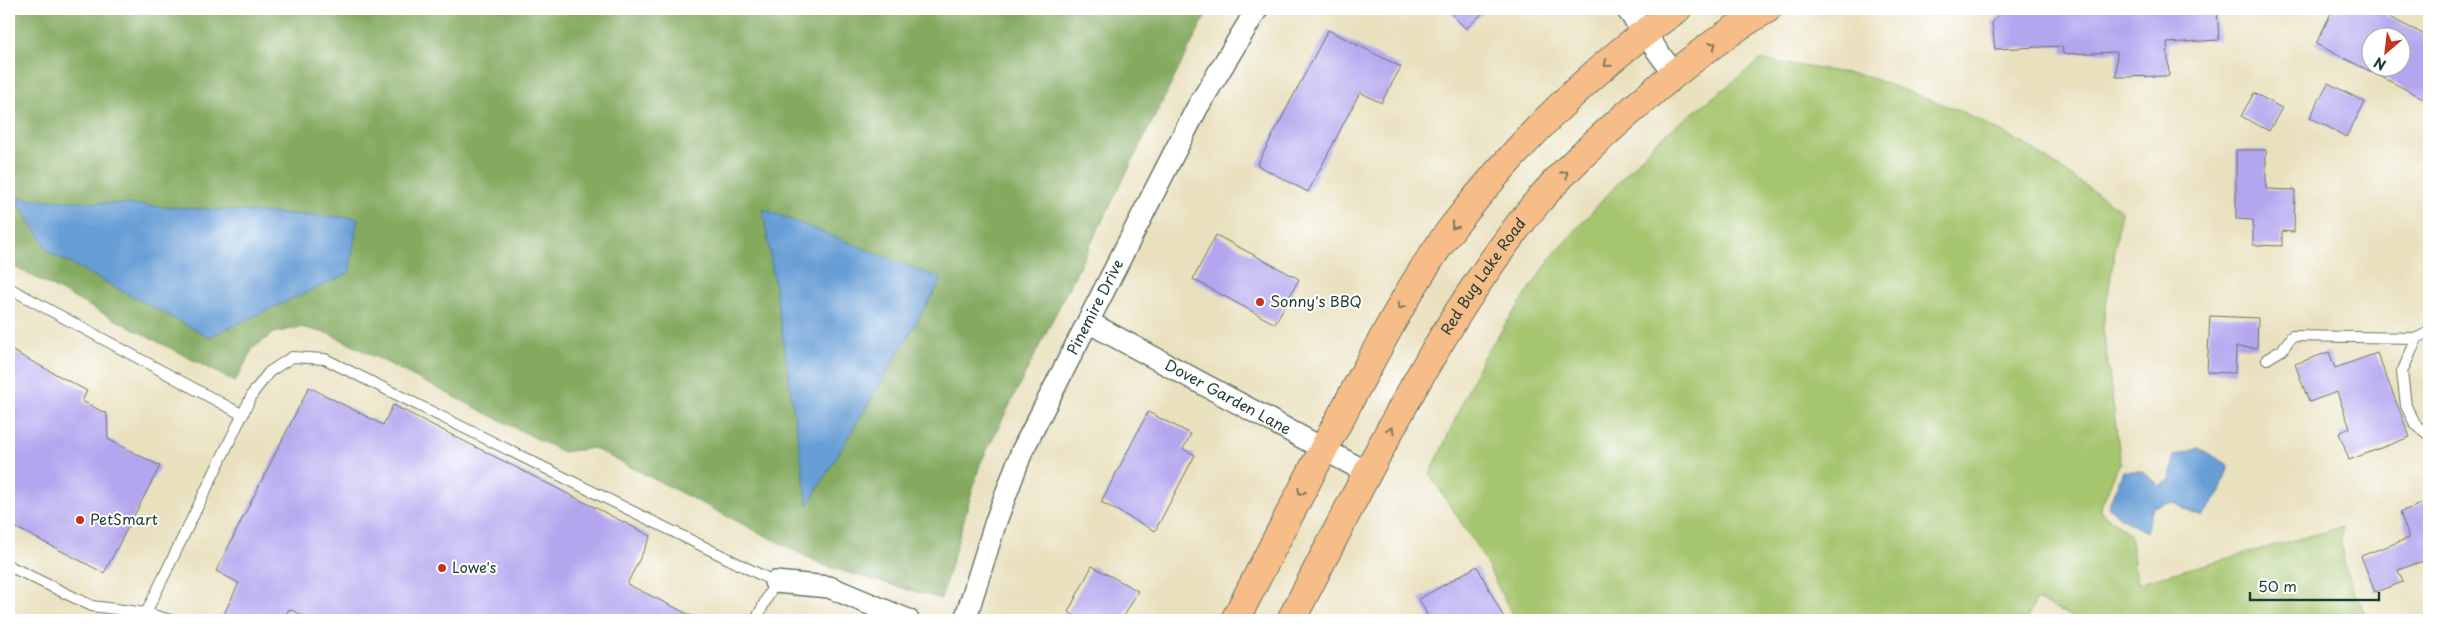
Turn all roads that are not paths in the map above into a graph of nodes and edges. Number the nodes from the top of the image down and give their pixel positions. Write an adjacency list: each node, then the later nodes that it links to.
1 (1257, 9): 8 (street, Pinemire Drive)
2 (1627, 9): 5 (street)
3 (1677, 9): 5 (main road)
4 (1767, 9): 6 (main road, Red Bug Lake Road, one-way to 4)
5 (1644, 32): 6 (street); 14 (main road, one-way to 14)
6 (1674, 74): 15 (main road, Red Bug Lake Road, one-way to 6)
7 (9, 288): 12 (lane)
8 (1088, 322): 14 (street, Dover Garden Lane); 22 (street, Pinemire Drive)
9 (2429, 332): 10 (lane)
10 (2417, 338): 11 (lane); 13 (lane)
11 (2267, 359)
12 (243, 415): 17 (lane); 18 (lane)
13 (2429, 435)
14 (1323, 449): 15 (street, Dover Garden Lane); 23 (main road, one-way to 23)
15 (1368, 472): 24 (main road, Red Bug Lake Road)
16 (9, 566): 18 (lane)
17 (775, 582): 20 (lane); 21 (street)
18 (146, 613): 19 (lane)
19 (171, 620)
20 (756, 620)
21 (908, 620)
22 (965, 620)
23 (1235, 620)
24 (1292, 620)

